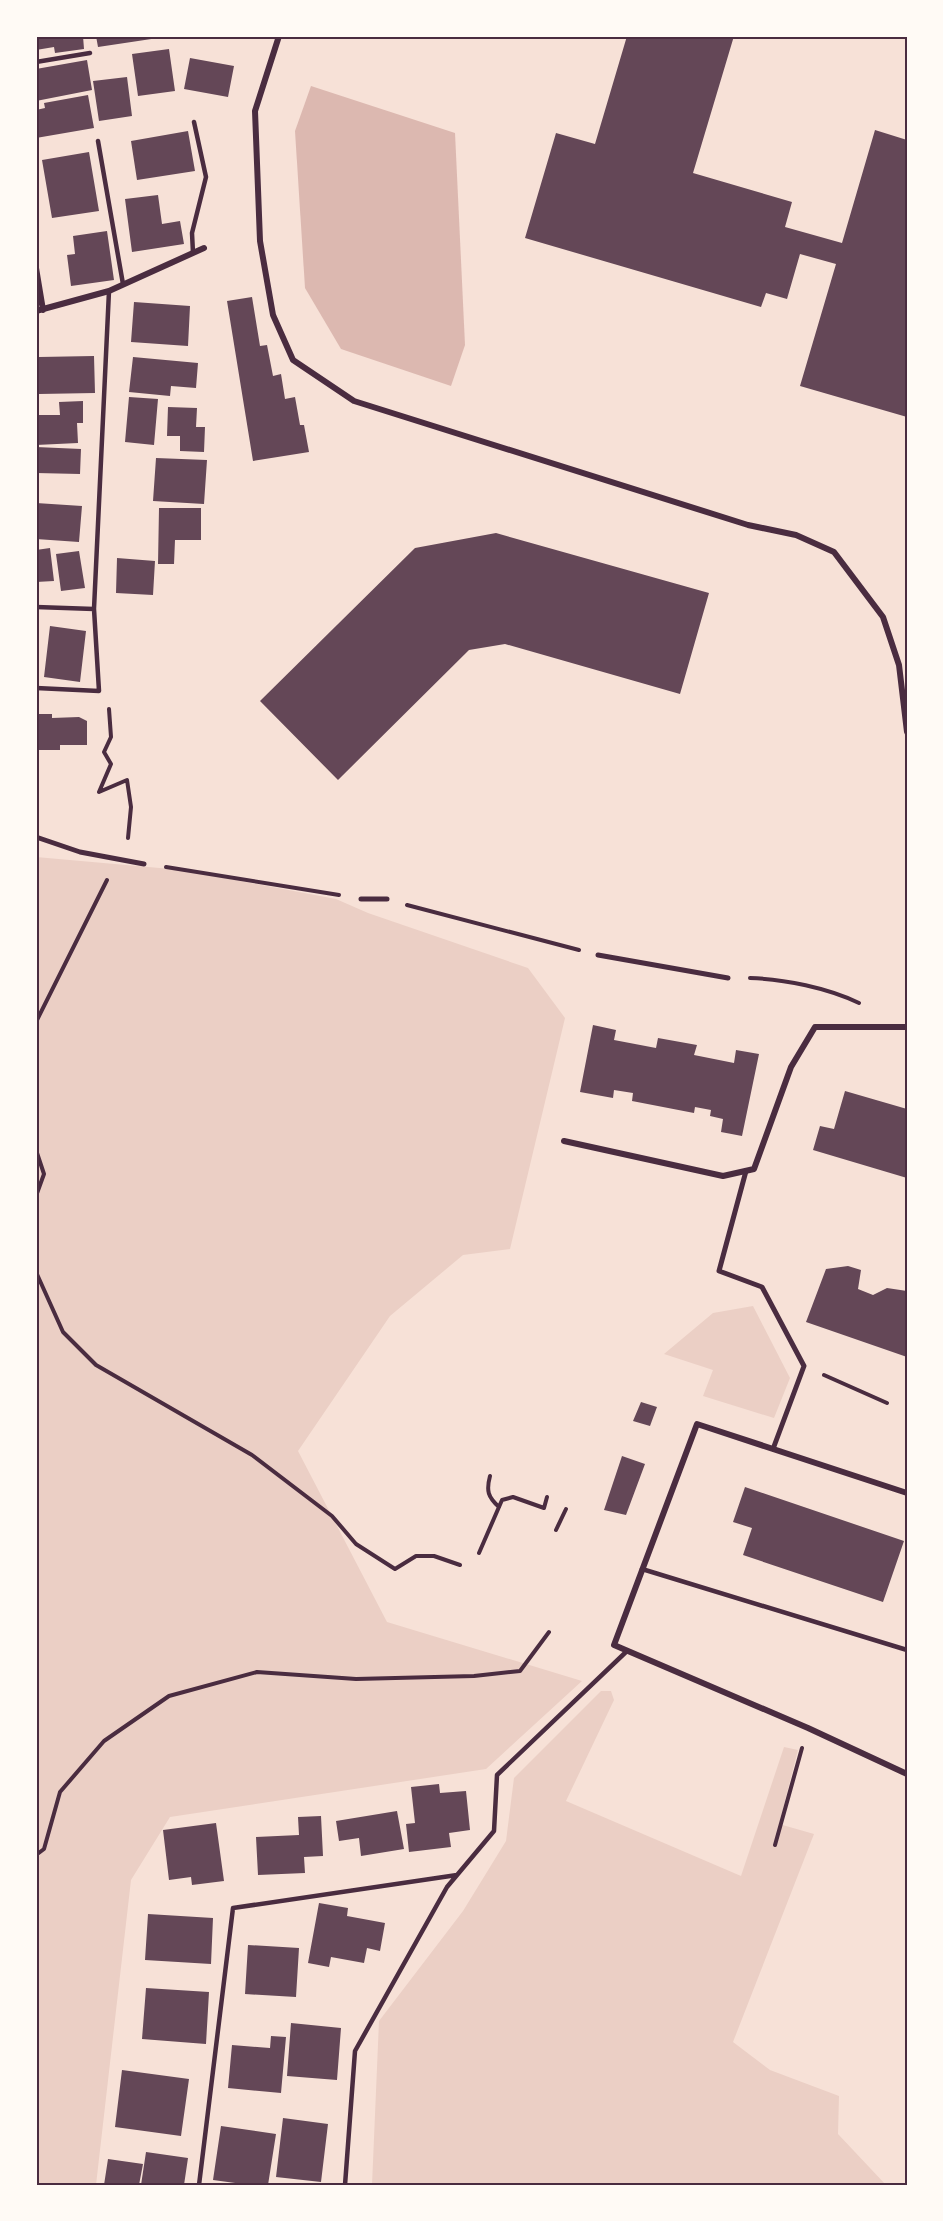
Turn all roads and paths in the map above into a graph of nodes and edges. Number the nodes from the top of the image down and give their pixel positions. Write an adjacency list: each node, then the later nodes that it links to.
1 (279, 36): 16 (street)
2 (90, 53): 3 (lane)
3 (36, 62)
4 (194, 122): 7 (lane)
5 (98, 141): 9 (lane)
6 (204, 248): 7 (street)
7 (193, 253): 9 (street)
8 (36, 268): 11 (street)
9 (123, 284): 10 (street)
10 (109, 291): 11 (street); 13 (lane)
11 (40, 310)
12 (36, 607): 13 (lane)
13 (94, 609): 14 (lane)
14 (36, 688)
15 (108, 702): 18 (path)
16 (907, 732)
17 (36, 837): 18 (street)
18 (120, 858): 19 (street); 25 (path)
19 (144, 864): 20 (path)
20 (361, 899): 21 (street)
21 (387, 899): 22 (path)
22 (598, 954): 23 (street)
23 (728, 978): 24 (path)
24 (867, 1008)
25 (36, 1022)
26 (907, 1027): 29 (street)
27 (564, 1141): 29 (street)
28 (36, 1150): 30 (path)
29 (746, 1170): 32 (street)
30 (36, 1196)
31 (36, 1272): 42 (path)
32 (804, 1366): 33 (path); 34 (street)
33 (887, 1403)
34 (773, 1449): 36 (street); 43 (street)
35 (490, 1476): 38 (path)
36 (907, 1493)
37 (548, 1497): 38 (path)
38 (498, 1507): 41 (path)
39 (566, 1509): 40 (path)
40 (556, 1530)
41 (479, 1553)
42 (460, 1565)
43 (642, 1569): 45 (lane); 46 (street)
44 (549, 1632): 50 (path)
45 (907, 1650)
46 (627, 1651): 47 (street); 51 (lane)
47 (808, 1728): 48 (street); 49 (path)
48 (907, 1774)
49 (775, 1845)
50 (36, 1855)
51 (457, 1875): 52 (lane); 53 (lane)
52 (199, 2185)
53 (345, 2185)

